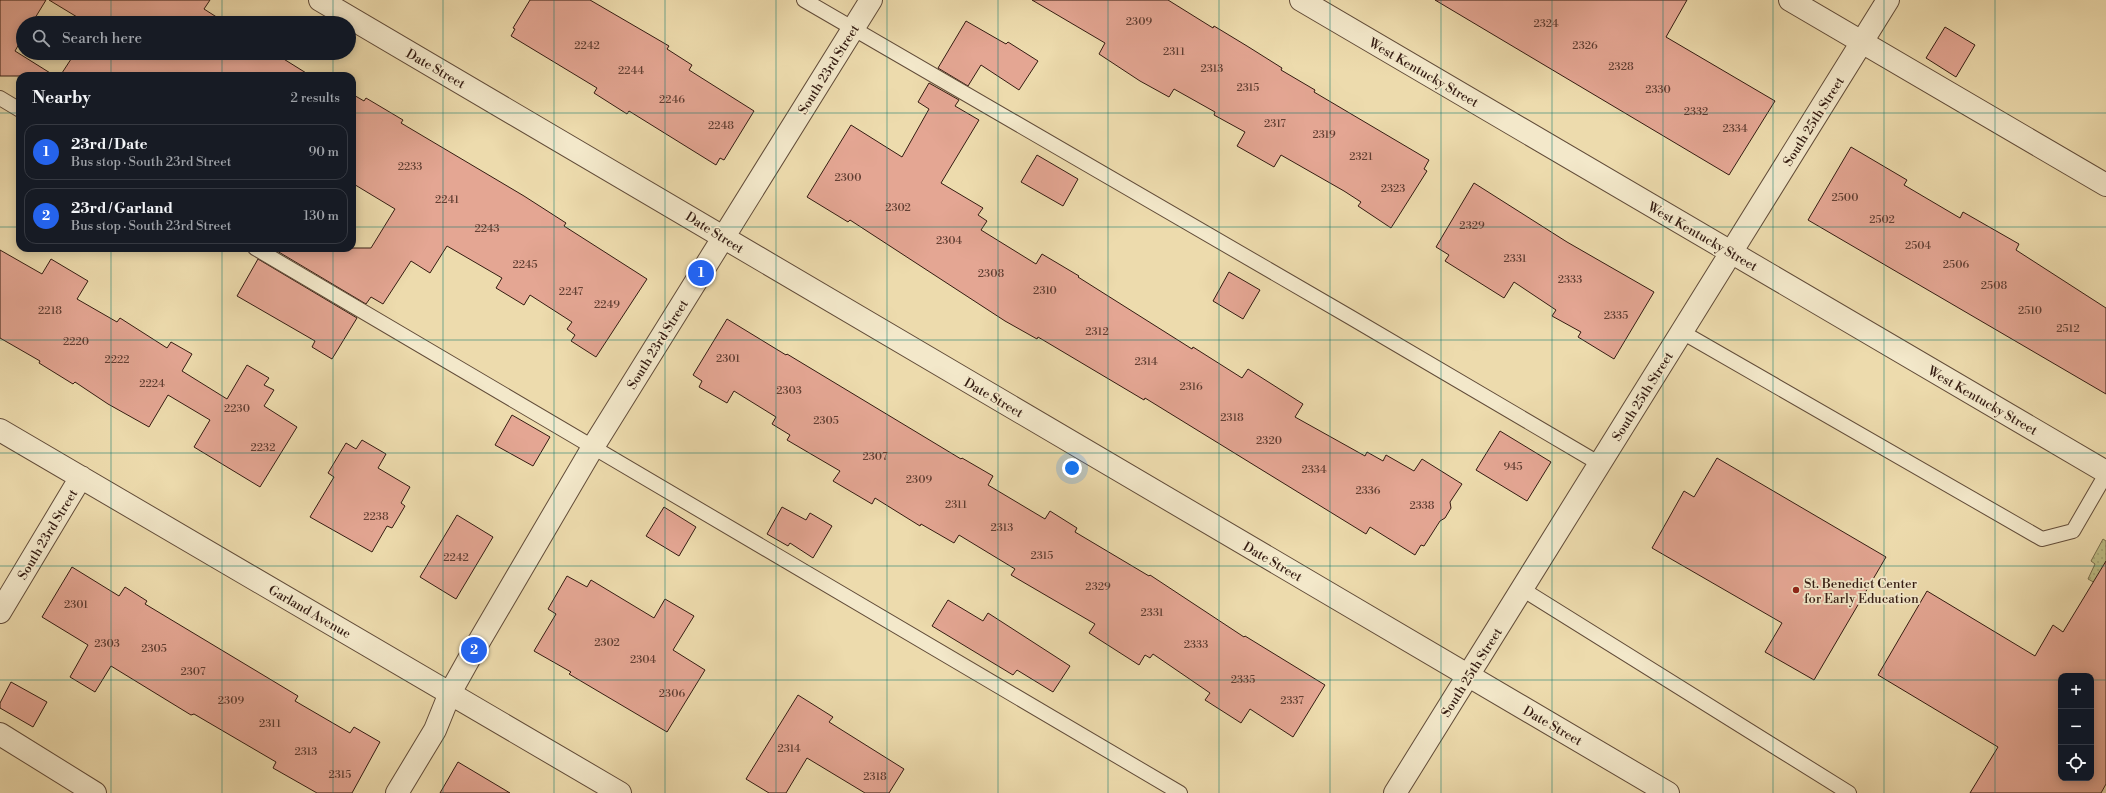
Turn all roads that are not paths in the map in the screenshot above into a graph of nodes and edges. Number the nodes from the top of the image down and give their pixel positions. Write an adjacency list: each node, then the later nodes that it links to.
1 (320, 0): 7 (street, Date Street)
2 (804, 0): 9 (lane)
3 (871, 0): 9 (street, South 23rd Street)
4 (1301, 0): 16 (street, West Kentucky Street)
5 (1790, 0): 10 (street)
6 (1888, 0): 10 (street, South 25th Street)
7 (347, 16)
8 (356, 21): 14 (street, Date Street)
9 (853, 29): 14 (street, South 23rd Street); 20 (lane)
10 (1862, 42): 13 (street); 16 (street, South 25th Street)
11 (0, 98): 12 (lane)
12 (16, 108)
13 (2106, 185)
14 (723, 238): 19 (street, South 23rd Street); 25 (street, Date Street)
15 (262, 252): 19 (lane)
16 (1731, 252): 17 (street, South 25th Street); 21 (street, West Kentucky Street)
17 (1682, 332): 20 (street, South 25th Street); 21 (lane)
18 (0, 430): 22 (street, Garland Avenue)
19 (593, 447): 26 (street, South 23rd Street); 31 (lane)
20 (1600, 464): 23 (street, South 25th Street)
21 (2106, 473)
22 (81, 477): 24 (street, South 23rd Street); 26 (street, Garland Avenue)
23 (1522, 589): 25 (street, South 25th Street); 34 (lane)
24 (0, 612)
25 (1468, 676): 32 (street, South 25th Street); 33 (street, Date Street)
26 (450, 693): 29 (street, South 23rd Street); 30 (street, Garland Avenue)
27 (0, 734): 28 (street)
28 (95, 793)
29 (397, 793)
30 (620, 793)
31 (1180, 793)
32 (1395, 793)
33 (1668, 793)
34 (1849, 793)

